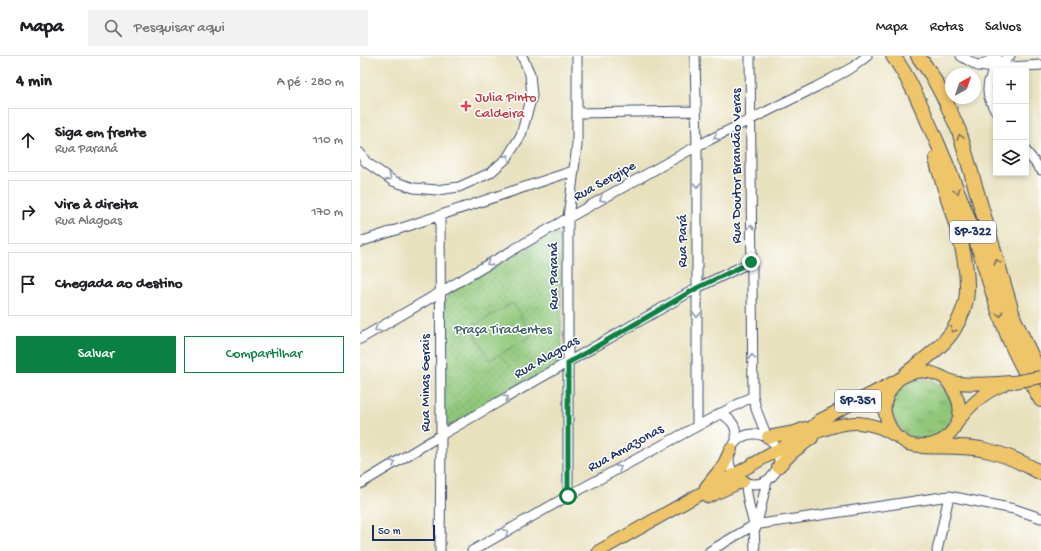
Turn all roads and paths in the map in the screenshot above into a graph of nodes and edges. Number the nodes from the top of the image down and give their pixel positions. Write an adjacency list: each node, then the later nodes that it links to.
1 (522, 56): 23 (street, one-way to 1)
2 (577, 56): 20 (street, Rua Paraná)
3 (696, 56): 19 (street, Rua Pará)
4 (750, 56): 21 (street, Rua Doutor Brandão Veras)
5 (867, 56): 21 (street, Rua Sergipe)
6 (918, 56): 33 (highway, SP-322, one-way to 6)
7 (961, 56): 13 (street)
8 (997, 56): 13 (street)
9 (1010, 56): 15 (street)
10 (1022, 57): 14 (street)
11 (897, 61): 17 (highway, SP-322)
12 (1041, 65): 14 (street)
13 (978, 66): 15 (street)
14 (1028, 66): 15 (street)
15 (995, 68)
16 (993, 72): 18 (street)
17 (921, 104): 38 (highway, one-way to 38); 42 (highway, SP-322, one-way to 42)
18 (993, 107)
19 (696, 111): 20 (street); 22 (street, Rua Pará)
20 (577, 113): 26 (street, Rua Paraná)
21 (751, 120): 22 (street, Rua Sergipe, one-way to 22); 30 (street, Rua Doutor Brandão Veras, one-way to 21)
22 (697, 146): 28 (street, Rua Sergipe, one-way to 28); 31 (street, Rua Pará, one-way to 31)
23 (360, 153)
24 (1029, 155): 25 (street)
25 (1041, 170)
26 (573, 171): 27 (street); 28 (street, Rua Paraná)
27 (440, 215): 29 (street); 32 (street, Rua Minas Gerais)
28 (568, 218): 32 (street, Rua Sergipe, one-way to 32); 35 (street, Rua Paraná)
29 (360, 242)
30 (751, 262): 31 (street, Rua Alagoas); 41 (street, Rua Doutor Brandão Veras, one-way to 30)
31 (697, 288): 35 (street, Rua Alagoas); 46 (street, Rua Pará, one-way to 46)
32 (440, 292): 34 (street, Rua Sergipe, one-way to 34); 47 (street, Rua Minas Gerais)
33 (1023, 338): 36 (highway); 37 (highway, SP-322)
34 (360, 339)
35 (568, 363): 47 (street, Rua Alagoas, one-way to 35); 58 (street, Rua Paraná)
36 (1041, 366)
37 (1041, 377): 40 (main road, SP-351, bridge)
38 (901, 378): 39 (main road, SP-351); 45 (main road, SP-351); 48 (main road, SP-351)
39 (947, 381): 40 (main road, SP-351); 44 (main road)
40 (1013, 382): 44 (main road, SP-351)
41 (753, 396): 43 (street, Rua Amazonas); 49 (street, Rua Doutor Brandão Veras)
42 (1041, 400)
43 (720, 413): 46 (street, Rua Amazonas); 50 (street)
44 (958, 421): 51 (main road, SP-351)
45 (823, 425): 48 (main road, SP-351); 49 (main road); 52 (main road, SP-351); 53 (main road)
46 (697, 426): 58 (street, Rua Amazonas, one-way to 46)
47 (441, 435): 57 (street, Rua Alagoas, one-way to 47); 64 (street, Rua Minas Gerais)
48 (895, 435): 51 (main road, SP-351)
49 (768, 437): 50 (street); 52 (street, Rua Doutor Brandão Veras)
50 (733, 446): 55 (street); 60 (main road)
51 (922, 446): 54 (highway)
52 (778, 450): 53 (street); 55 (main road, SP-351)
53 (778, 467): 56 (street)
54 (1041, 473)
55 (741, 479): 56 (street); 60 (main road, SP-351); 62 (main road); 63 (street)
56 (767, 481): 63 (street)
57 (360, 484)
58 (568, 496): 65 (street, Rua Amazonas, one-way to 58)
59 (949, 496): 61 (street); 63 (street); 69 (street)
60 (692, 498): 62 (main road, SP-351)
61 (1041, 518)
62 (651, 522): 66 (main road, SP-351)
63 (755, 528): 67 (street); 68 (street)
64 (440, 551)
65 (472, 551)
66 (599, 551)
67 (710, 551)
68 (755, 551)
69 (937, 551)

